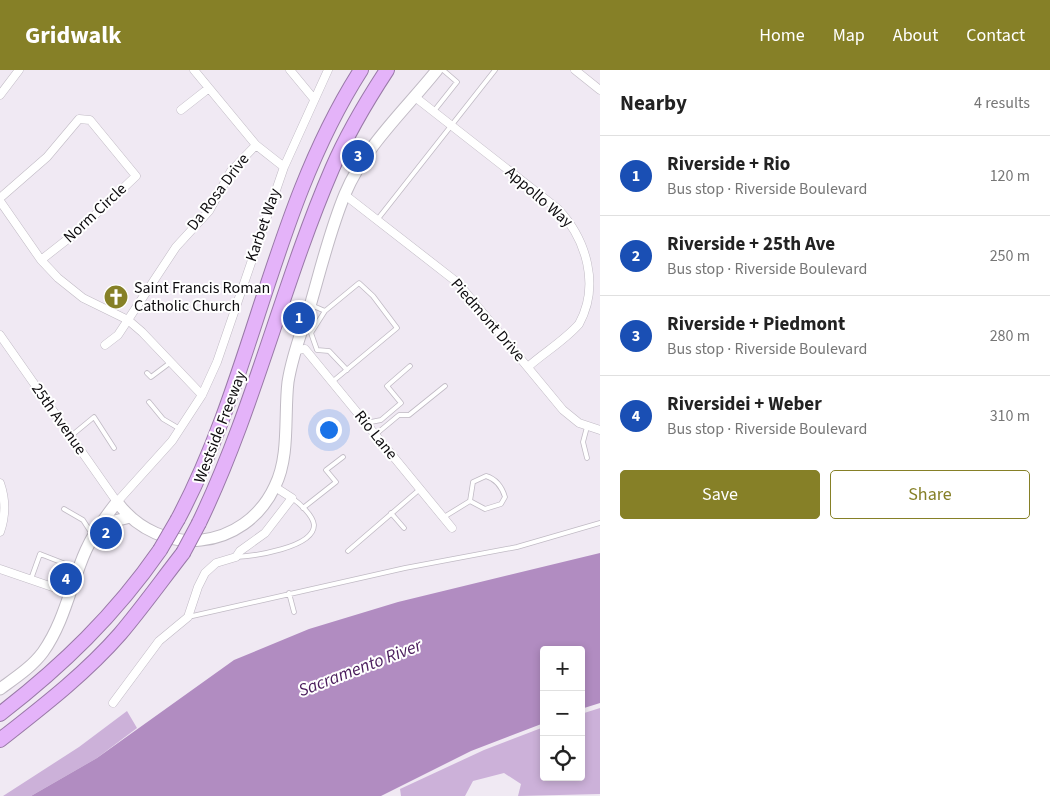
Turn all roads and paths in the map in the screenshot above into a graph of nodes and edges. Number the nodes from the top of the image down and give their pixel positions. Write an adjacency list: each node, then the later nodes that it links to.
1 (19, 70): 13 (street)
2 (194, 70): 11 (street)
3 (290, 70): 15 (street)
4 (328, 70): 15 (street, Karbet Way)
5 (361, 70): 78 (highway, Westside Freeway, bridge)
6 (387, 70): 79 (highway, Westside Freeway, bridge)
7 (437, 70): 14 (street)
8 (443, 70): 17 (lane)
9 (495, 70): 18 (lane)
10 (575, 70): 12 (street)
11 (209, 88): 16 (street); 19 (street)
12 (600, 90)
13 (0, 95)
14 (415, 97): 17 (street, Appollo Way); 21 (street)
15 (314, 99): 20 (street, Karbet Way)
16 (181, 110)
17 (434, 110): 18 (street, Appollo Way)
18 (452, 125): 23 (lane); 34 (street, Appollo Way)
19 (256, 144): 20 (street, Da Rosa Drive); 27 (street, Da Rosa Drive)
20 (284, 167): 39 (street, Karbet Way)
21 (345, 195): 23 (street, Piedmont Drive); 25 (street)
22 (0, 200): 24 (street); 24 (street, Norm Circle)
23 (377, 220): 34 (street, Piedmont Drive)
24 (41, 260): 27 (street)
25 (310, 305): 26 (lane); 30 (street)
26 (325, 311): 31 (lane); 35 (lane)
27 (128, 320): 29 (street, Da Rosa Drive); 32 (street)
28 (0, 335): 46 (street, 25th Avenue)
29 (105, 345)
30 (296, 350): 31 (street, Rio Lane); 51 (street)
31 (314, 353): 35 (lane); 37 (street, Rio Lane)
32 (171, 362): 36 (lane); 39 (street)
33 (410, 366): 41 (lane)
34 (529, 366): 42 (street, Piedmont Drive)
35 (347, 370): 37 (lane)
36 (147, 373)
37 (332, 382): 41 (street, Rio Lane)
38 (445, 386): 45 (lane)
39 (202, 395): 43 (street, Karbet Way)
40 (149, 402): 43 (lane)
41 (366, 423): 45 (street, Rio Lane)
42 (587, 427): 44 (street, Piedmont Drive); 49 (lane)
43 (180, 429): 55 (street, Karbet Way)
44 (600, 430)
45 (376, 435): 52 (street, Rio Lane)
46 (71, 436): 47 (lane); 55 (street, 25th Avenue)
47 (114, 448)
48 (343, 457): 56 (lane)
49 (587, 458)
50 (0, 483): 64 (street)
51 (275, 487): 53 (street); 59 (street)
52 (420, 489): 58 (lane); 60 (street, Rio Lane)
53 (292, 498): 56 (lane); 68 (street)
54 (470, 501): 54 (lane); 60 (lane)
55 (117, 502): 59 (street); 65 (street)
56 (303, 508): 68 (lane)
57 (64, 509): 65 (lane)
58 (391, 513): 62 (lane); 67 (lane)
59 (130, 517): 66 (street)
60 (444, 517): 63 (street, Rio Lane)
61 (600, 522): 72 (lane)
62 (404, 528)
63 (452, 528)
64 (0, 532)
65 (93, 535): 66 (street)
66 (86, 548): 70 (street)
67 (348, 551)
68 (236, 556): 75 (street)
69 (0, 569): 71 (street)
70 (78, 569): 71 (lane); 73 (street)
71 (30, 580): 73 (street)
72 (288, 593): 74 (lane); 75 (lane)
73 (70, 594): 76 (street)
74 (294, 612)
75 (188, 617): 77 (street)
76 (0, 689)
77 (113, 703)
78 (0, 714)
79 (0, 740)

